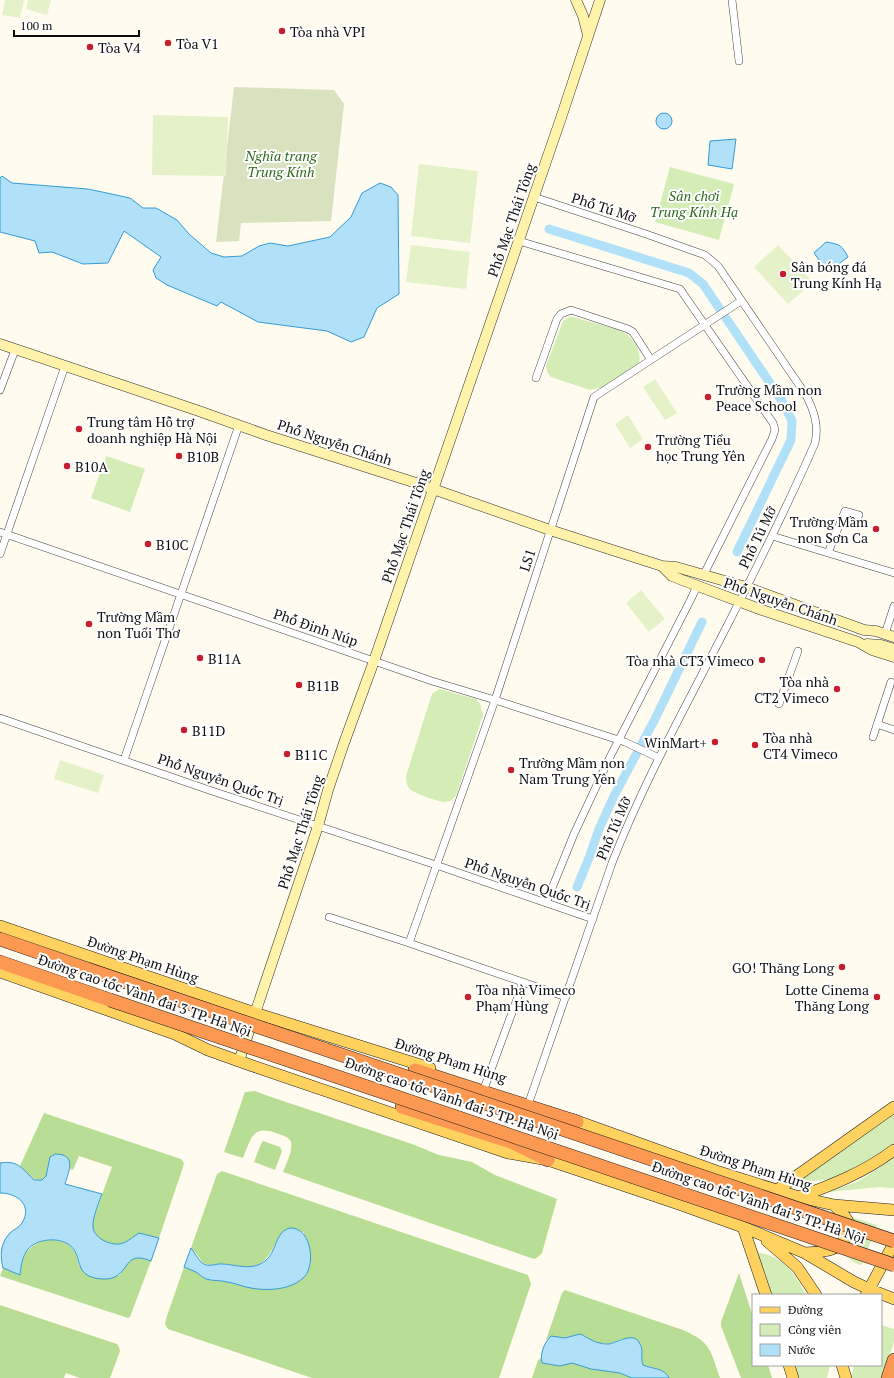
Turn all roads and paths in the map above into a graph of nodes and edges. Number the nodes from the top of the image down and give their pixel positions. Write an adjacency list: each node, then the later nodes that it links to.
1 (576, 0): 4 (street)
2 (600, 0): 4 (street, Phố Mạc Thái Tông)
3 (732, 0): 5 (street)
4 (588, 34): 6 (street, Phố Mạc Thái Tông)
5 (739, 62)
6 (534, 197): 7 (street, Phố Mạc Thái Tông); 8 (street, Phố Tú Mỡ)
7 (519, 241): 9 (street); 17 (street, Phố Mạc Thái Tông)
8 (741, 301): 9 (street, LS1); 21 (street, Phố Tú Mỡ)
9 (705, 324): 12 (street, LS1); 26 (street)
10 (0, 344): 11 (street, Phố Nguyễn Chánh)
11 (15, 350): 13 (street, Phố Nguyễn Chánh); 15 (street)
12 (651, 360): 14 (street); 19 (street, LS1)
13 (65, 366): 16 (street, Phố Nguyễn Chánh); 20 (street)
14 (536, 378)
15 (0, 390)
16 (239, 425): 17 (street, Phố Nguyễn Chánh); 29 (street)
17 (433, 489): 19 (street, Phố Nguyễn Chánh); 39 (street, Phố Mạc Thái Tông)
18 (860, 516): 23 (street)
19 (550, 530): 24 (street, Phố Nguyễn Chánh); 41 (street, LS1)
20 (3, 533): 22 (street); 29 (street, Phố Đinh Núp)
21 (772, 536): 23 (street); 28 (street, Phố Tú Mỡ)
22 (0, 554)
23 (828, 554): 25 (street)
24 (662, 566): 26 (street, Phố Nguyễn Chánh); 27 (street, Phố Nguyễn Chánh)
25 (894, 573)
26 (704, 574): 28 (street, Phố Nguyễn Chánh)
27 (697, 586): 30 (street, Phố Nguyễn Chánh); 47 (street)
28 (746, 587): 30 (street, Phố Tú Mỡ); 32 (street, Phố Nguyễn Chánh)
29 (180, 594): 39 (street, Phố Đinh Núp); 49 (street)
30 (739, 601): 34 (street, Phố Nguyễn Chánh); 48 (street, Phố Tú Mỡ)
31 (894, 606): 33 (street)
32 (864, 630): 33 (street, Phố Nguyễn Chánh); 35 (street)
33 (889, 635)
34 (858, 642): 35 (street); 38 (street, Phố Nguyễn Chánh)
35 (881, 645): 36 (street)
36 (894, 649)
37 (798, 651): 42 (street)
38 (894, 657)
39 (374, 661): 41 (street, Phố Đinh Núp); 50 (street, Phố Mạc Thái Tông)
40 (891, 682): 44 (street)
41 (495, 700): 47 (street, Phố Đinh Núp); 51 (street, LS1)
42 (779, 704)
43 (0, 718): 49 (street, Phố Nguyễn Quốc Trị)
44 (877, 724): 45 (street); 46 (street)
45 (894, 730)
46 (873, 737)
47 (622, 741): 48 (street, Phố Đinh Núp); 52 (street)
48 (659, 758): 54 (street, Phố Tú Mỡ)
49 (124, 760): 50 (street, Phố Nguyễn Quốc Trị)
50 (318, 826): 51 (street, Phố Nguyễn Quốc Trị); 64 (street, Phố Mạc Thái Tông)
51 (436, 865): 52 (street, Phố Nguyễn Quốc Trị); 57 (street, LS1)
52 (546, 903): 54 (street, Phố Nguyễn Quốc Trị)
53 (328, 917): 57 (street)
54 (593, 919): 62 (street, Phố Tú Mỡ)
55 (0, 926): 64 (main road, Đường Phạm Hùng)
56 (0, 938): 59 (highway, Đường cao tốc Vành đai 3 TP. Hà Nội)
57 (409, 943): 61 (street)
58 (0, 962): 63 (highway, Đường cao tốc Vành đai 3 TP. Hà Nội)
59 (88, 969): 69 (highway, bridge); 78 (highway, Đường cao tốc Vành đai 3 TP. Hà Nội, bridge)
60 (0, 972): 65 (main road)
61 (523, 983): 62 (street); 66 (street)
62 (566, 997): 67 (street, Phố Tú Mỡ)
63 (110, 1000): 71 (highway, bridge); 80 (highway, Đường cao tốc Vành đai 3 TP. Hà Nội, bridge)
64 (255, 1013): 65 (street, Phố Mạc Thái Tông); 66 (main road, Đường Phạm Hùng)
65 (239, 1061): 71 (main road)
66 (485, 1086): 67 (main road, Đường Phạm Hùng)
67 (529, 1102): 69 (main road, Đường Phạm Hùng)
68 (894, 1107): 72 (main road)
69 (577, 1122): 72 (main road, Đường Phạm Hùng)
70 (894, 1150): 73 (main road)
71 (548, 1160): 76 (main road)
72 (777, 1190): 73 (main road, Đường Phạm Hùng)
73 (799, 1198): 74 (main road, Đường Phạm Hùng)
74 (834, 1205): 75 (main road, Đường Phạm Hùng); 79 (main road)
75 (894, 1210)
76 (742, 1227): 77 (main road); 82 (main road)
77 (760, 1235): 79 (main road); 83 (main road)
78 (894, 1242): 81 (main road)
79 (805, 1253): 81 (main road)
80 (894, 1265)
81 (867, 1292)
82 (766, 1294)
83 (815, 1294)
84 (882, 1296): 85 (main road)
85 (894, 1299)
86 (894, 1360): 92 (highway)
87 (789, 1366): 90 (main road)
88 (842, 1366): 91 (main road)
89 (848, 1366): 91 (main road)
90 (793, 1378)
91 (846, 1378)
92 (888, 1378)

